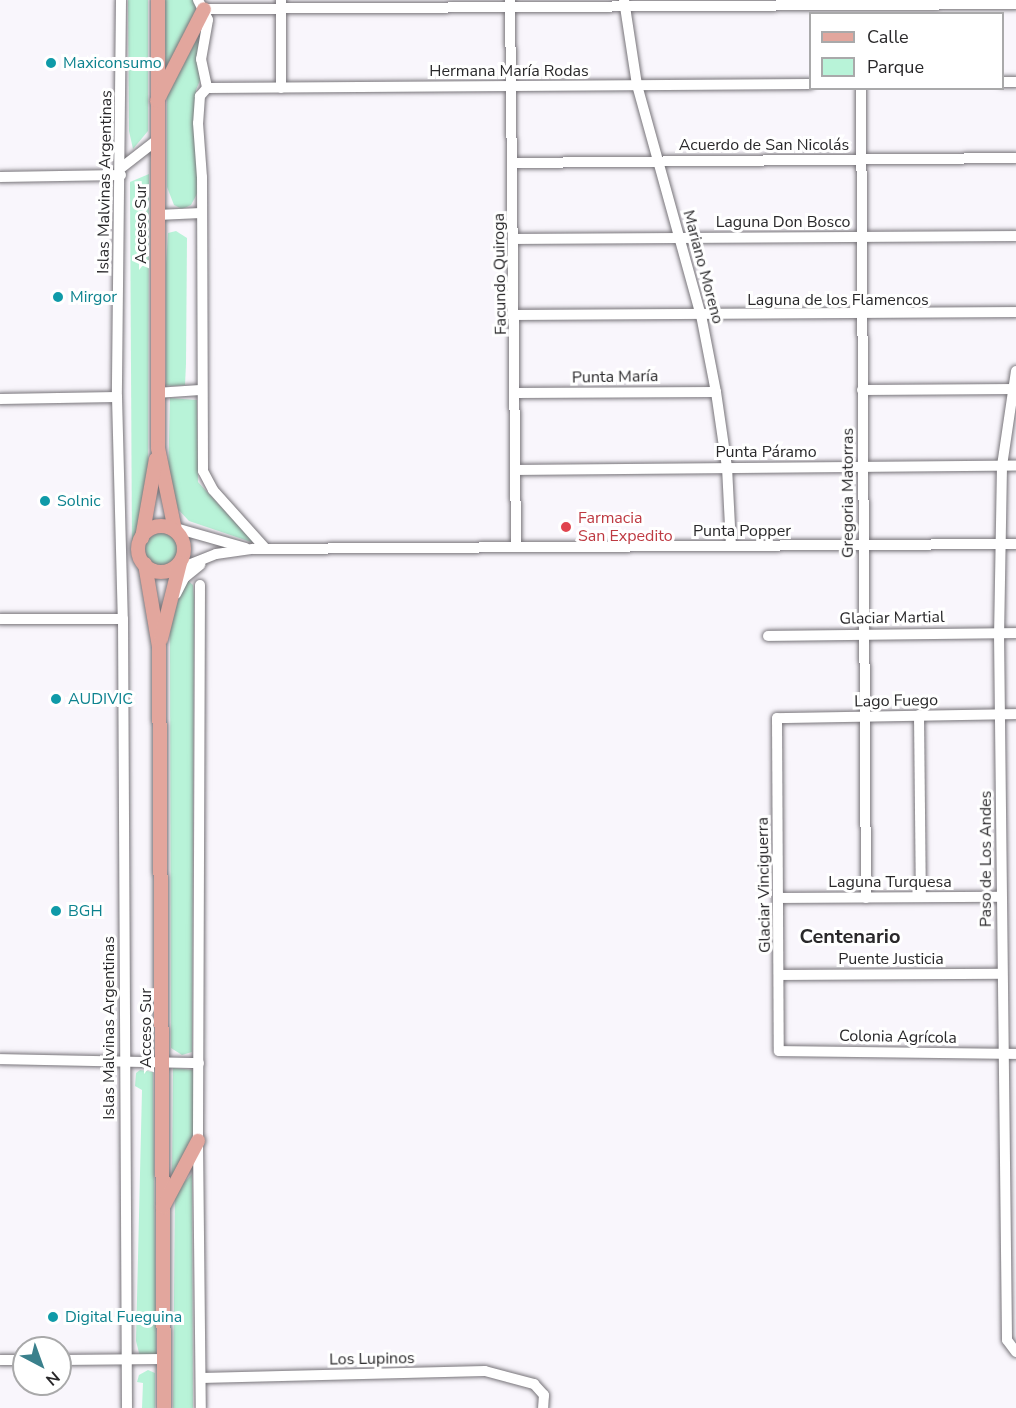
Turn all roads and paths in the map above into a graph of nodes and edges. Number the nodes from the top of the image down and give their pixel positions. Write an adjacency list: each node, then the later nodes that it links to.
1 (121, 0): 23 (street, Islas Malvinas Argentinas)
2 (158, 0): 17 (main road, Acceso Sur)
3 (780, 1): 6 (street); 10 (street)
4 (940, 2): 8 (street); 10 (street)
5 (510, 3): 6 (street); 7 (street); 13 (street, Facundo Quiroga)
6 (624, 3): 12 (street, Mariano Moreno)
7 (281, 4): 9 (street); 15 (street)
8 (1016, 4)
9 (201, 5): 14 (street); 17 (main road)
10 (860, 9)
11 (809, 84): 12 (street, Hermana María Rodas)
12 (637, 85): 13 (street, Hermana María Rodas); 21 (street, Mariano Moreno)
13 (512, 86): 15 (street, Hermana María Rodas); 22 (street, Facundo Quiroga)
14 (207, 88): 15 (street, Hermana María Rodas); 25 (street)
15 (281, 88)
16 (861, 90): 20 (street, Gregoria Matorras)
17 (156, 103): 18 (main road, Acceso Sur)
18 (157, 140): 23 (street); 26 (main road, Acceso Sur)
19 (1016, 158): 20 (street, Acuerdo de San Nicolás)
20 (861, 160): 21 (street, Acuerdo de San Nicolás); 29 (street, Gregoria Matorras)
21 (658, 161): 22 (street, Acuerdo de San Nicolás); 28 (street, Mariano Moreno)
22 (513, 163): 30 (street, Facundo Quiroga)
23 (121, 172): 24 (street); 42 (street, Islas Malvinas Argentinas)
24 (0, 177)
25 (201, 213): 26 (street); 37 (street)
26 (157, 215): 40 (main road, Acceso Sur)
27 (1016, 236): 29 (street, Laguna Don Bosco)
28 (680, 237): 29 (street, Laguna Don Bosco); 30 (street, Laguna Don Bosco); 33 (street, Mariano Moreno)
29 (861, 237): 34 (street, Gregoria Matorras)
30 (514, 239): 32 (street, Facundo Quiroga)
31 (1016, 312): 34 (street, Laguna de los Flamencos)
32 (516, 315): 33 (street, Laguna de los Flamencos); 41 (street, Facundo Quiroga)
33 (701, 315): 34 (street, Laguna de los Flamencos); 39 (street, Mariano Moreno)
34 (862, 315): 38 (street, Gregoria Matorras)
35 (1016, 371): 36 (street, Paso de Los Andes)
36 (1014, 389): 38 (street); 45 (street, Paso de Los Andes)
37 (200, 390): 40 (street); 58 (street)
38 (862, 390): 48 (street, Gregoria Matorras)
39 (716, 392): 41 (street, Punta María); 47 (street, Mariano Moreno)
40 (156, 393): 44 (main road, Acceso Sur)
41 (515, 393): 49 (street, Facundo Quiroga)
42 (117, 397): 43 (street); 65 (street, Islas Malvinas Argentinas)
43 (0, 399)
44 (158, 448): 50 (main road, Acceso Sur); 51 (main road, Acceso Sur)
45 (1002, 466): 46 (street, Punta Páramo); 48 (street, Punta Páramo); 52 (street, Paso de Los Andes)
46 (1016, 466)
47 (727, 467): 48 (street, Punta Páramo); 49 (street, Punta Páramo); 55 (street, Mariano Moreno)
48 (863, 467): 54 (street, Gregoria Matorras)
49 (517, 470): 56 (street, Facundo Quiroga)
50 (171, 527): 51 (main road); 57 (street, Punta Popper); 61 (main road)
51 (141, 540): 60 (main road)
52 (999, 544): 53 (street, Punta Popper); 54 (street, Punta Popper); 67 (street, Paso de Los Andes)
53 (1016, 544)
54 (863, 545): 55 (street, Punta Popper); 66 (street, Gregoria Matorras)
55 (731, 546): 56 (street, Punta Popper)
56 (516, 547): 58 (street, Punta Popper)
57 (253, 549): 58 (street, Punta Popper); 59 (street, Punta Popper)
58 (266, 549)
59 (216, 554): 61 (street, Punta Popper); 63 (street)
60 (145, 564): 61 (main road); 70 (main road, Acceso Sur)
61 (176, 568): 63 (main road, Acceso Sur)
62 (200, 585): 88 (street)
63 (166, 616): 70 (main road, Acceso Sur)
64 (0, 619): 65 (street)
65 (123, 619): 85 (street, Islas Malvinas Argentinas)
66 (864, 633): 67 (street, Glaciar Martial); 69 (street, Glaciar Martial); 73 (street, Gregoria Matorras)
67 (999, 633): 68 (street, Glaciar Martial); 71 (street, Paso de Los Andes)
68 (1016, 633)
69 (768, 636)
70 (159, 647): 87 (main road, Acceso Sur)
71 (1000, 714): 72 (street, Lago Fuego); 74 (street, Lago Fuego); 77 (street, Paso de Los Andes)
72 (1016, 714)
73 (865, 716): 74 (street, Lago Fuego); 75 (street, Lago Fuego); 79 (street, Gregoria Matorras)
74 (919, 716): 76 (street)
75 (777, 718): 78 (street, Glaciar Vinciguerra)
76 (921, 897): 77 (street, Laguna Turquesa); 79 (street, Laguna Turquesa)
77 (1001, 897): 80 (street, Paso de Los Andes)
78 (779, 898): 79 (street, Laguna Turquesa); 81 (street, Glaciar Vinciguerra)
79 (866, 898)
80 (1001, 974): 81 (street, Puente Justicia); 83 (street, Paso de Los Andes)
81 (781, 975): 82 (street, Glaciar Vinciguerra)
82 (779, 1051): 83 (street, Colonia Agrícola)
83 (1001, 1054): 84 (street, Colonia Agrícola); 90 (street, Paso de Los Andes)
84 (1016, 1054)
85 (125, 1058): 86 (street); 87 (street); 96 (street, Islas Malvinas Argentinas)
86 (0, 1059)
87 (163, 1059): 88 (street); 91 (main road, Acceso Sur)
88 (199, 1063): 89 (street)
89 (198, 1141): 91 (main road); 97 (street)
90 (1011, 1152): 92 (street, Paso de Los Andes)
91 (162, 1208): 94 (main road, Acceso Sur)
92 (1010, 1241): 93 (street, Paso de Los Andes)
93 (1013, 1350)
94 (164, 1359): 96 (street); 99 (main road, Acceso Sur)
95 (72, 1360): 96 (street)
96 (125, 1360): 98 (street, Islas Malvinas Argentinas)
97 (201, 1378): 100 (street); 101 (street, Los Lupinos)
98 (127, 1408)
99 (165, 1408)
100 (201, 1408)
101 (543, 1408)

